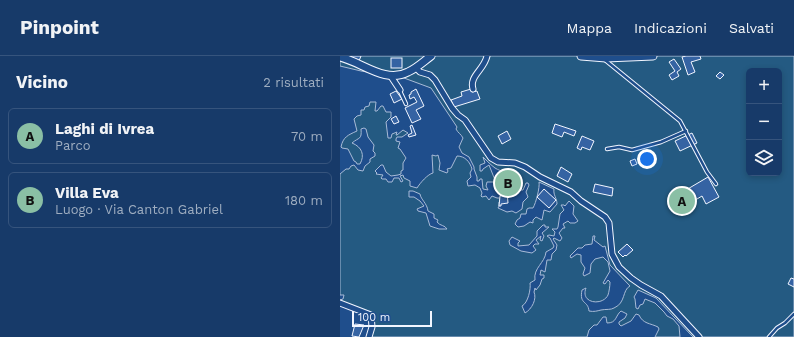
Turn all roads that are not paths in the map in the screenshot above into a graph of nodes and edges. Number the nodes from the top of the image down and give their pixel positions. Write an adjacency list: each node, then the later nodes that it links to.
1 (431, 56): 7 (main road)
2 (487, 56): 9 (street)
3 (581, 56): 6 (main road)
4 (653, 56): 6 (main road)
5 (340, 57): 8 (main road)
6 (601, 58): 12 (lane)
7 (416, 68): 8 (main road); 18 (street)
8 (390, 75): 10 (street)
9 (473, 89)
10 (400, 90): 11 (lane)
11 (406, 104)
12 (686, 131): 13 (lane); 14 (lane)
13 (607, 149)
14 (716, 184)
15 (340, 303): 17 (street)
16 (794, 314): 19 (lane)
17 (369, 337)
18 (699, 337)
19 (769, 337)

